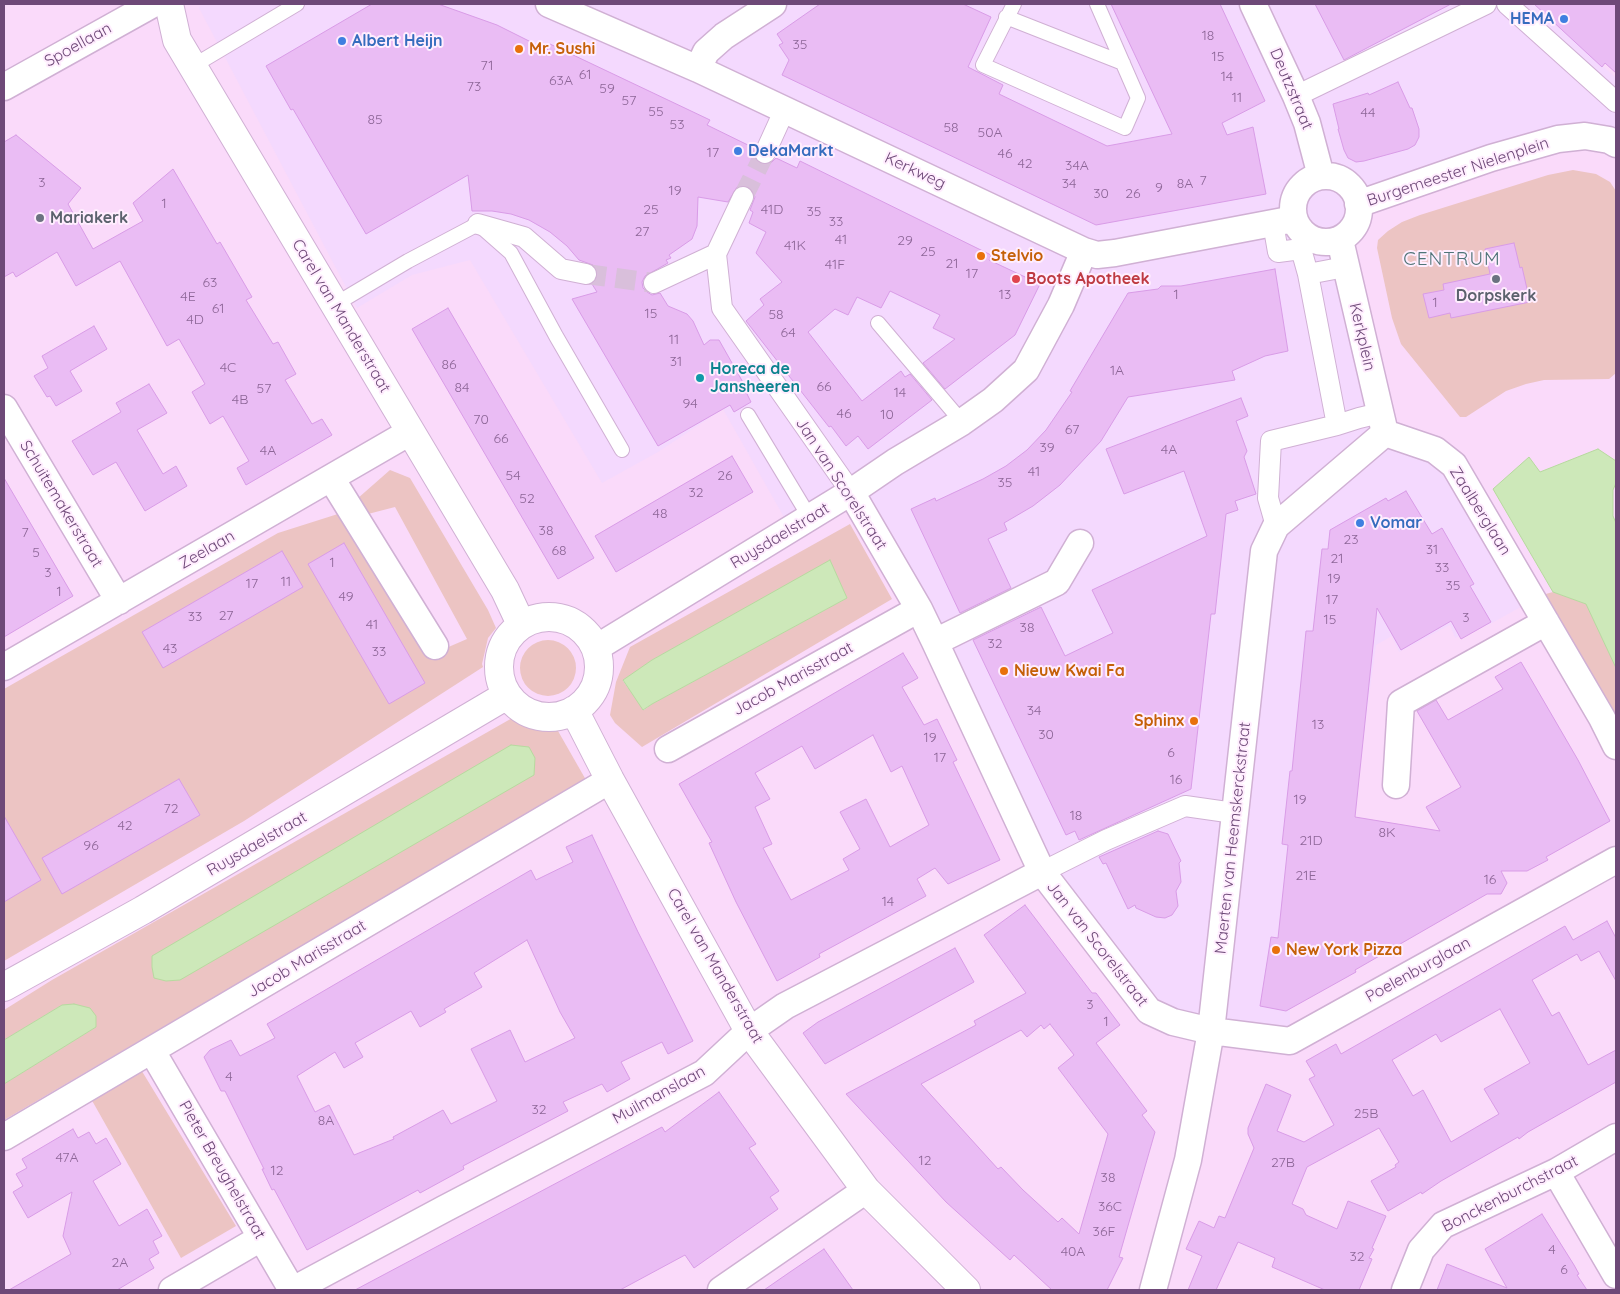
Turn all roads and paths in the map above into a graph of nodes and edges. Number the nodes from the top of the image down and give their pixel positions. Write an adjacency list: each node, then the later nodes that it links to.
1 (153, 4): 14 (street, Spoellaan)
2 (169, 4): 12 (street, Carel van Manderstraat)
3 (297, 4): 12 (lane)
4 (550, 4): 13 (street, Kerkweg)
5 (773, 4): 13 (street)
6 (1097, 4): 11 (lane)
7 (1253, 4): 15 (street, Deutzstraat)
8 (1486, 4): 15 (street)
9 (1508, 4): 16 (street)
10 (1008, 8): 11 (lane); 11 (lane)
11 (1123, 63)
12 (193, 66): 32 (street, Carel van Manderstraat)
13 (698, 68): 17 (street, Kerkweg)
14 (4, 87)
15 (1296, 96): 20 (street, Deutzstraat)
16 (1616, 102)
17 (785, 109): 19 (street); 26 (street, Kerkweg)
18 (1616, 144): 22 (street, Burgemeester Nielenplein)
19 (764, 152)
20 (1322, 176): 22 (street); 23 (street)
21 (743, 197): 27 (street)
22 (1358, 204): 25 (street)
23 (1283, 221): 25 (street); 26 (street, Kerkweg); 30 (street)
24 (478, 224): 29 (street); 32 (lane); 40 (lane)
25 (1340, 240): 28 (street, Kerkplein)
26 (1084, 251): 36 (street, Ruysdaelstraat)
27 (716, 254): 31 (street); 42 (street, Jan van Scorelstraat)
28 (1346, 266): 30 (street); 37 (street, Kerkplein)
29 (586, 274)
30 (1308, 274): 38 (street)
31 (654, 283)
32 (334, 305): 39 (street, Carel van Manderstraat)
33 (878, 323): 36 (lane)
34 (4, 408): 46 (street, Schuitemakerstraat)
35 (748, 415): 43 (lane)
36 (962, 422): 42 (street, Ruysdaelstraat)
37 (1382, 423): 38 (street); 44 (street, Maerten van Heemskerckstraat); 48 (street, Zaalberglaan)
38 (1337, 425): 44 (street)
39 (410, 432): 41 (street, Zeelaan); 49 (street, Carel van Manderstraat)
40 (622, 450)
41 (331, 478): 46 (street, Zeelaan); 51 (street)
42 (851, 492): 43 (street, Ruysdaelstraat); 47 (street, Jan van Scorelstraat)
43 (810, 518): 52 (street, Ruysdaelstraat)
44 (1276, 526): 60 (street, Maerten van Heemskerckstraat)
45 (1080, 543): 50 (street)
46 (119, 600): 53 (street, Zeelaan)
47 (919, 609): 50 (street, Jan van Scorelstraat); 57 (street, Jacob Marisstraat)
48 (1546, 622): 56 (street, Zaalberglaan); 59 (street)
49 (521, 624): 52 (street); 54 (street)
50 (935, 642): 62 (street, Jan van Scorelstraat)
51 (435, 646)
52 (596, 648): 55 (street)
53 (4, 668)
54 (507, 695): 55 (street); 63 (street, Ruysdaelstraat)
55 (574, 710): 58 (street, Carel van Manderstraat)
56 (1616, 746)
57 (668, 749)
58 (610, 780): 64 (street, Carel van Manderstraat); 66 (street, Jacob Marisstraat)
59 (1396, 786)
60 (1234, 813): 62 (street, Jan van Scorelstraat); 65 (street, Maerten van Heemskerckstraat)
61 (1616, 860): 65 (street, Poelenburglaan)
62 (1042, 872): 64 (street, Muilmanslaan); 65 (street, Jan van Scorelstraat)
63 (4, 987)
64 (749, 1031): 70 (street, Carel van Manderstraat); 74 (street, Muilmanslaan)
65 (1211, 1031): 77 (street, Maerten van Heemskerckstraat)
66 (152, 1051): 67 (street, Jacob Marisstraat); 71 (street, Pieter Breughelstraat)
67 (4, 1137)
68 (1616, 1137): 69 (street, Bonckenburchstraat)
69 (1556, 1172): 72 (street); 78 (street, Bonckenburchstraat)
70 (866, 1190): 75 (street); 76 (street, Carel van Manderstraat)
71 (261, 1238): 73 (street); 74 (street, Pieter Breughelstraat)
72 (1616, 1275)
73 (172, 1290)
74 (292, 1290)
75 (720, 1290)
76 (966, 1290)
77 (1153, 1290)
78 (1405, 1290)

